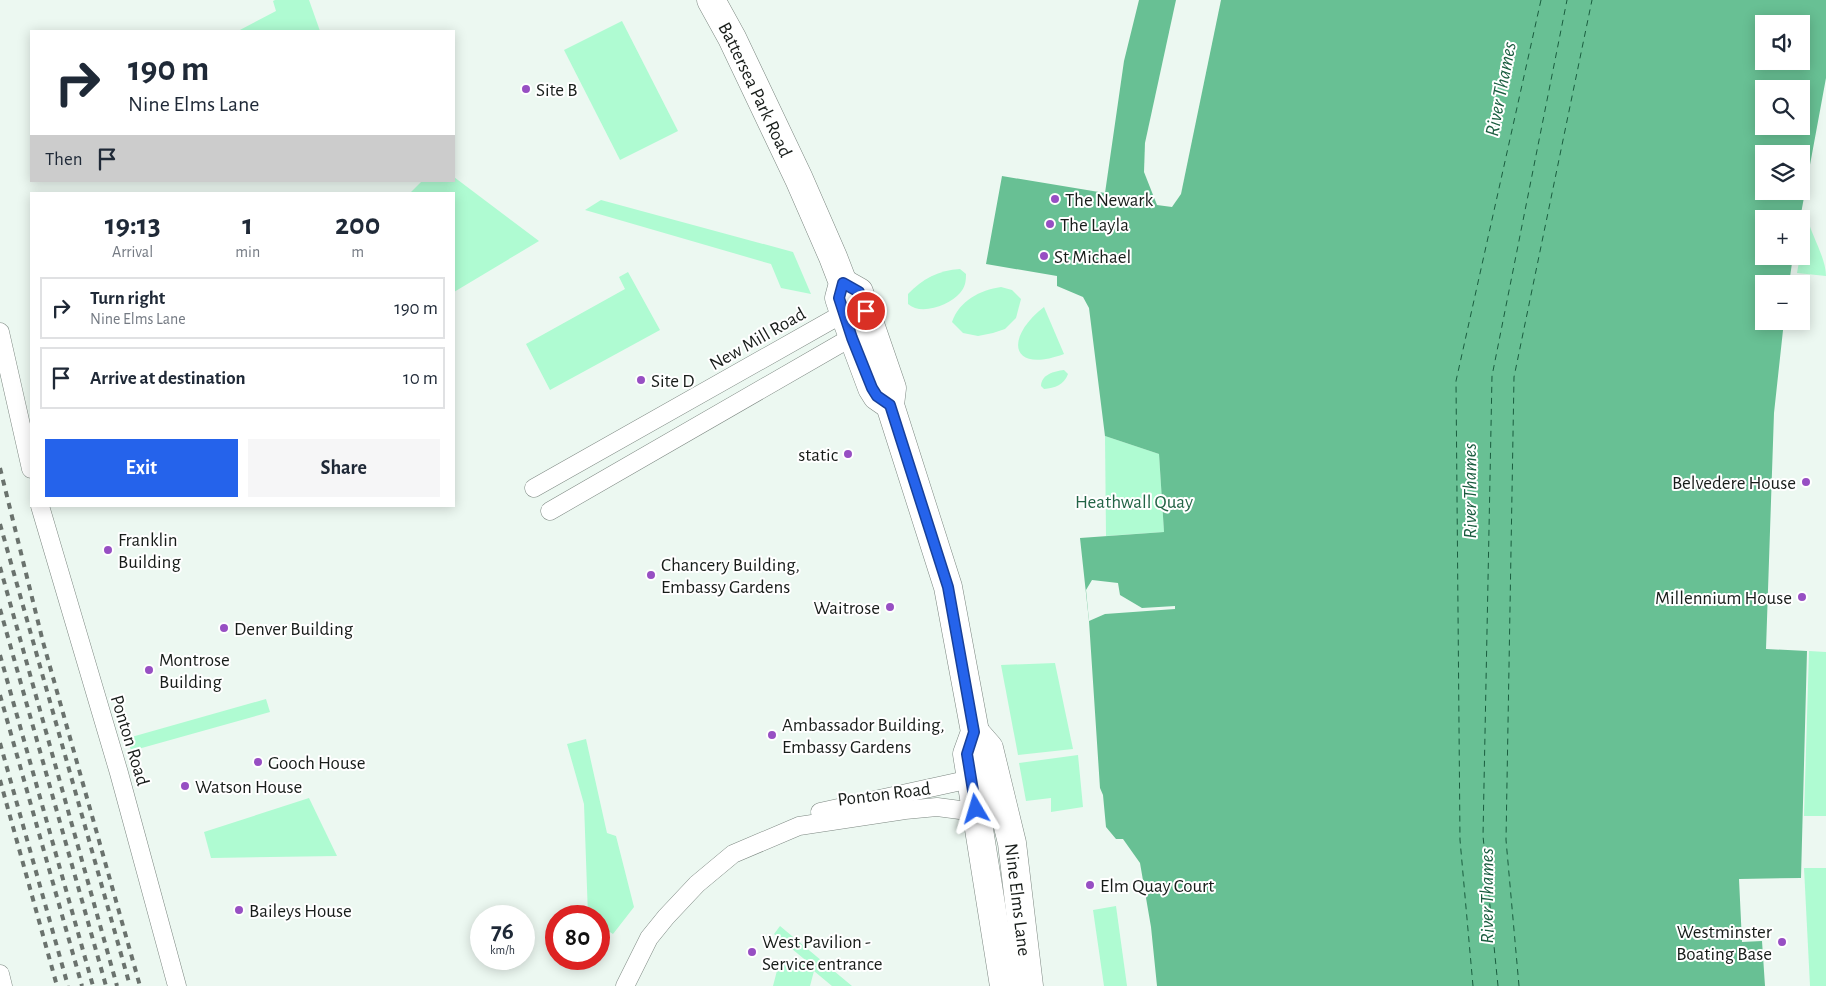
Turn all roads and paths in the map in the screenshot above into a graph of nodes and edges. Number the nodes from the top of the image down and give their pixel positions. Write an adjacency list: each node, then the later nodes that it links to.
1 (711, 0): 2 (highway, Battersea Park Road)
2 (799, 179): 3 (highway, Nine Elms Lane)
3 (843, 283): 4 (highway, Nine Elms Lane); 6 (highway, Nine Elms Lane)
4 (848, 325): 6 (highway, Nine Elms Lane); 8 (street, New Mill Road); 10 (street)
5 (0, 332): 7 (street)
6 (890, 405): 11 (highway, Nine Elms Lane)
7 (30, 465)
8 (534, 488)
9 (40, 507): 17 (street, Ponton Road)
10 (550, 511)
11 (984, 776): 12 (highway, Nine Elms Lane); 13 (highway, Nine Elms Lane); 14 (street, Ponton Road)
12 (1004, 805): 13 (street, Ponton Road); 20 (highway, Nine Elms Lane)
13 (976, 809): 14 (street, Ponton Road); 19 (highway, Nine Elms Lane)
14 (799, 826): 18 (street, Ponton Road)
15 (0, 974): 16 (street)
16 (3, 986)
17 (177, 986)
18 (625, 986)
19 (1004, 986)
20 (1029, 986)

